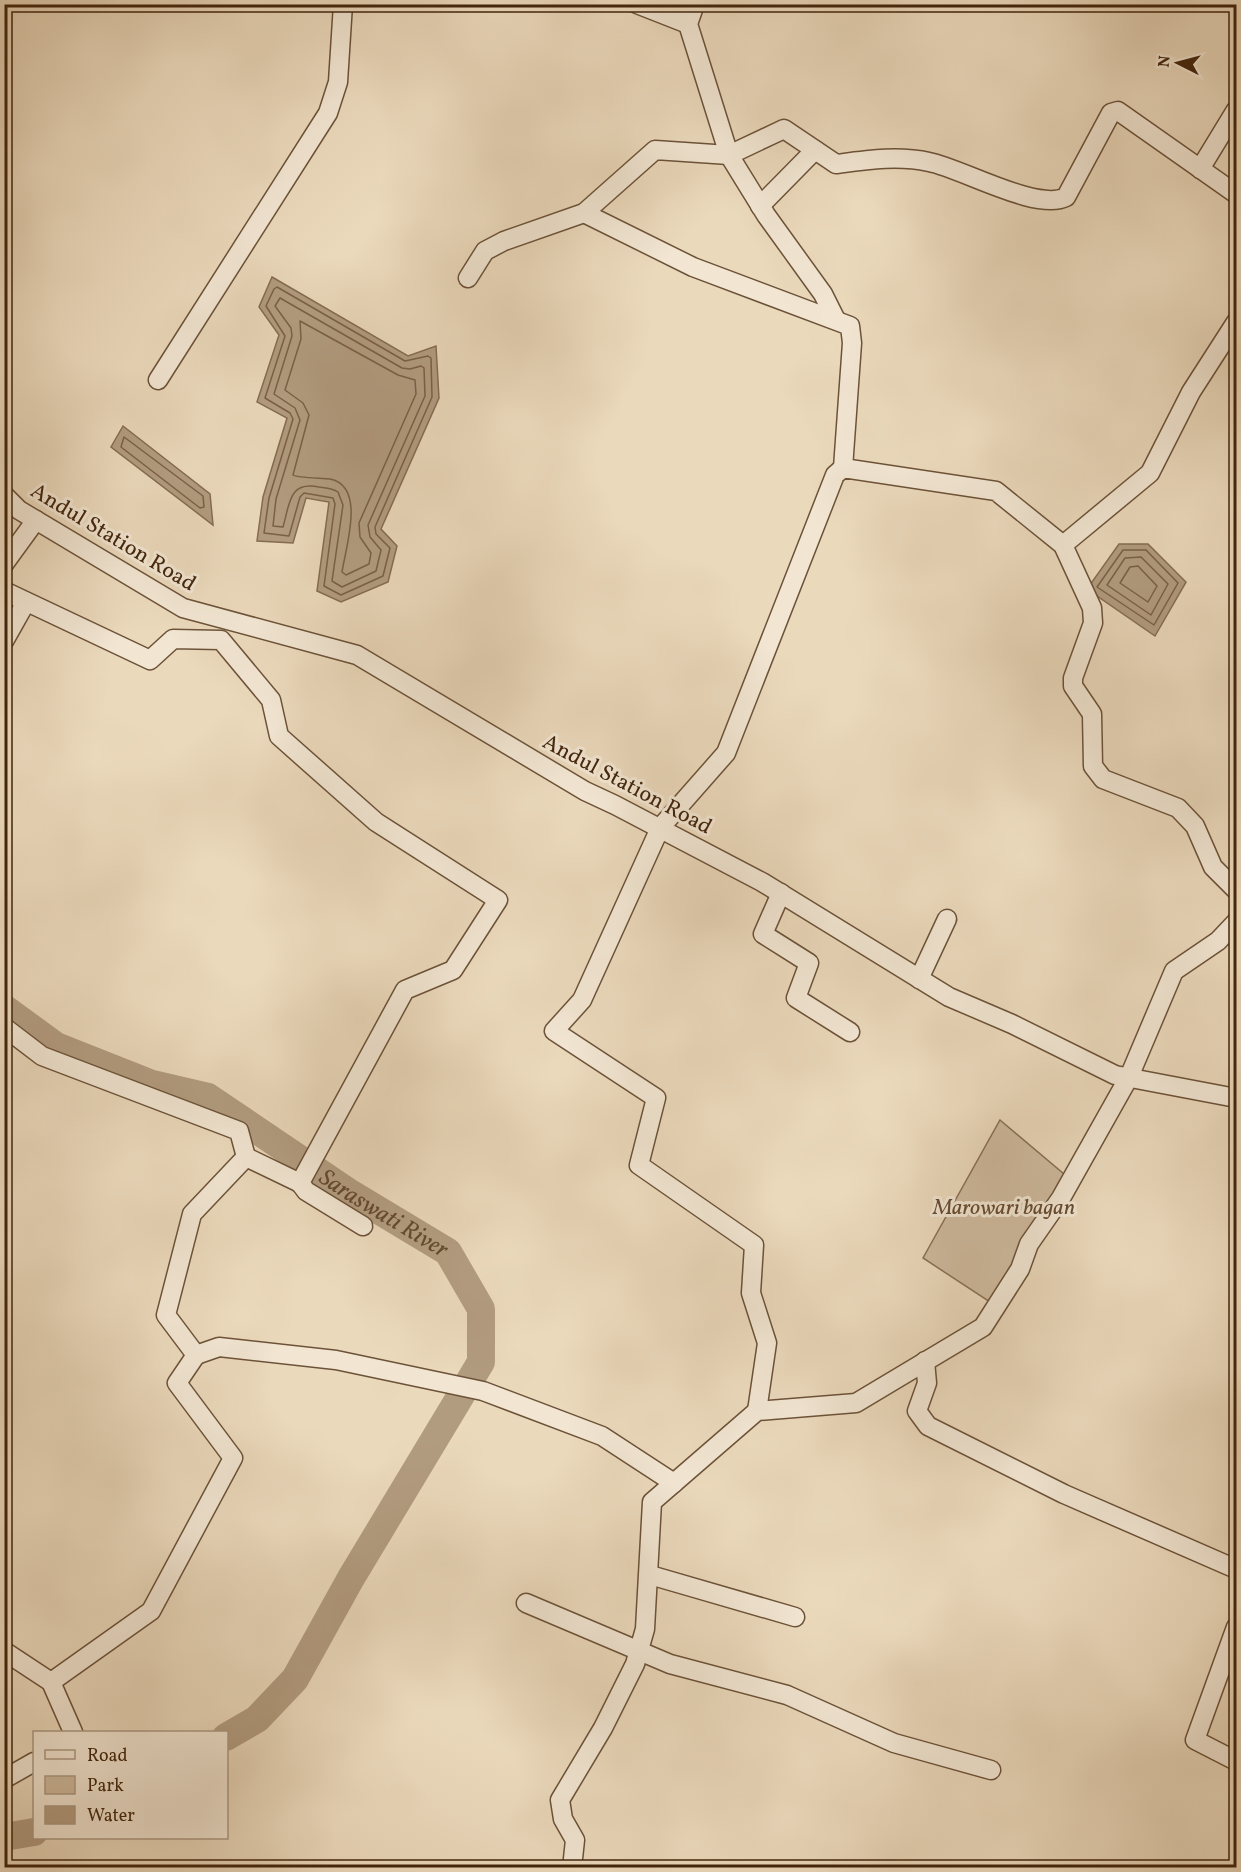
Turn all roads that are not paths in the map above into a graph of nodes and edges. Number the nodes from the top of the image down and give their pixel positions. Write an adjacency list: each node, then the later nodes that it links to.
1 (343, 4): 15 (street)
2 (637, 4): 4 (street)
3 (695, 4): 4 (street)
4 (688, 24): 7 (street)
5 (1236, 110): 8 (street)
6 (815, 150): 7 (street); 8 (street); 10 (street)
7 (729, 155): 10 (street); 11 (street)
8 (1200, 169): 9 (street)
9 (1236, 194)
10 (760, 206): 13 (street)
11 (584, 213): 12 (street); 13 (street)
12 (468, 278)
13 (836, 320): 16 (street)
14 (1236, 322): 19 (street)
15 (158, 380)
16 (843, 468): 19 (street); 24 (street)
17 (4, 495): 18 (street, Andul Station Road)
18 (36, 520): 20 (street); 24 (street, Andul Station Road)
19 (1063, 545): 25 (street)
20 (4, 564)
21 (4, 591): 22 (street)
22 (27, 602): 23 (street); 35 (street)
23 (4, 641)
24 (660, 828): 26 (street, Andul Station Road); 39 (street)
25 (1236, 890)
26 (781, 893): 29 (street, Andul Station Road); 31 (street)
27 (947, 919): 29 (street)
28 (1236, 922): 32 (street)
29 (919, 979): 32 (street, Andul Station Road)
30 (4, 1027): 34 (street)
31 (850, 1032)
32 (1129, 1077): 33 (street, Andul Station Road); 38 (street)
33 (1236, 1098)
34 (246, 1157): 35 (street); 37 (street)
35 (300, 1183): 36 (street)
36 (363, 1226)
37 (196, 1355): 40 (street); 48 (street)
38 (925, 1360): 39 (street); 41 (street)
39 (758, 1411): 40 (street)
40 (674, 1483): 42 (street)
41 (1236, 1569)
42 (650, 1575): 44 (street); 46 (street)
43 (526, 1603): 46 (street)
44 (795, 1617)
45 (1236, 1627): 50 (street)
46 (639, 1650): 52 (street); 54 (street)
47 (4, 1651): 48 (street)
48 (51, 1682): 49 (street)
49 (73, 1731)
50 (1236, 1761)
51 (33, 1763): 53 (street)
52 (991, 1770)
53 (4, 1779)
54 (572, 1868)

